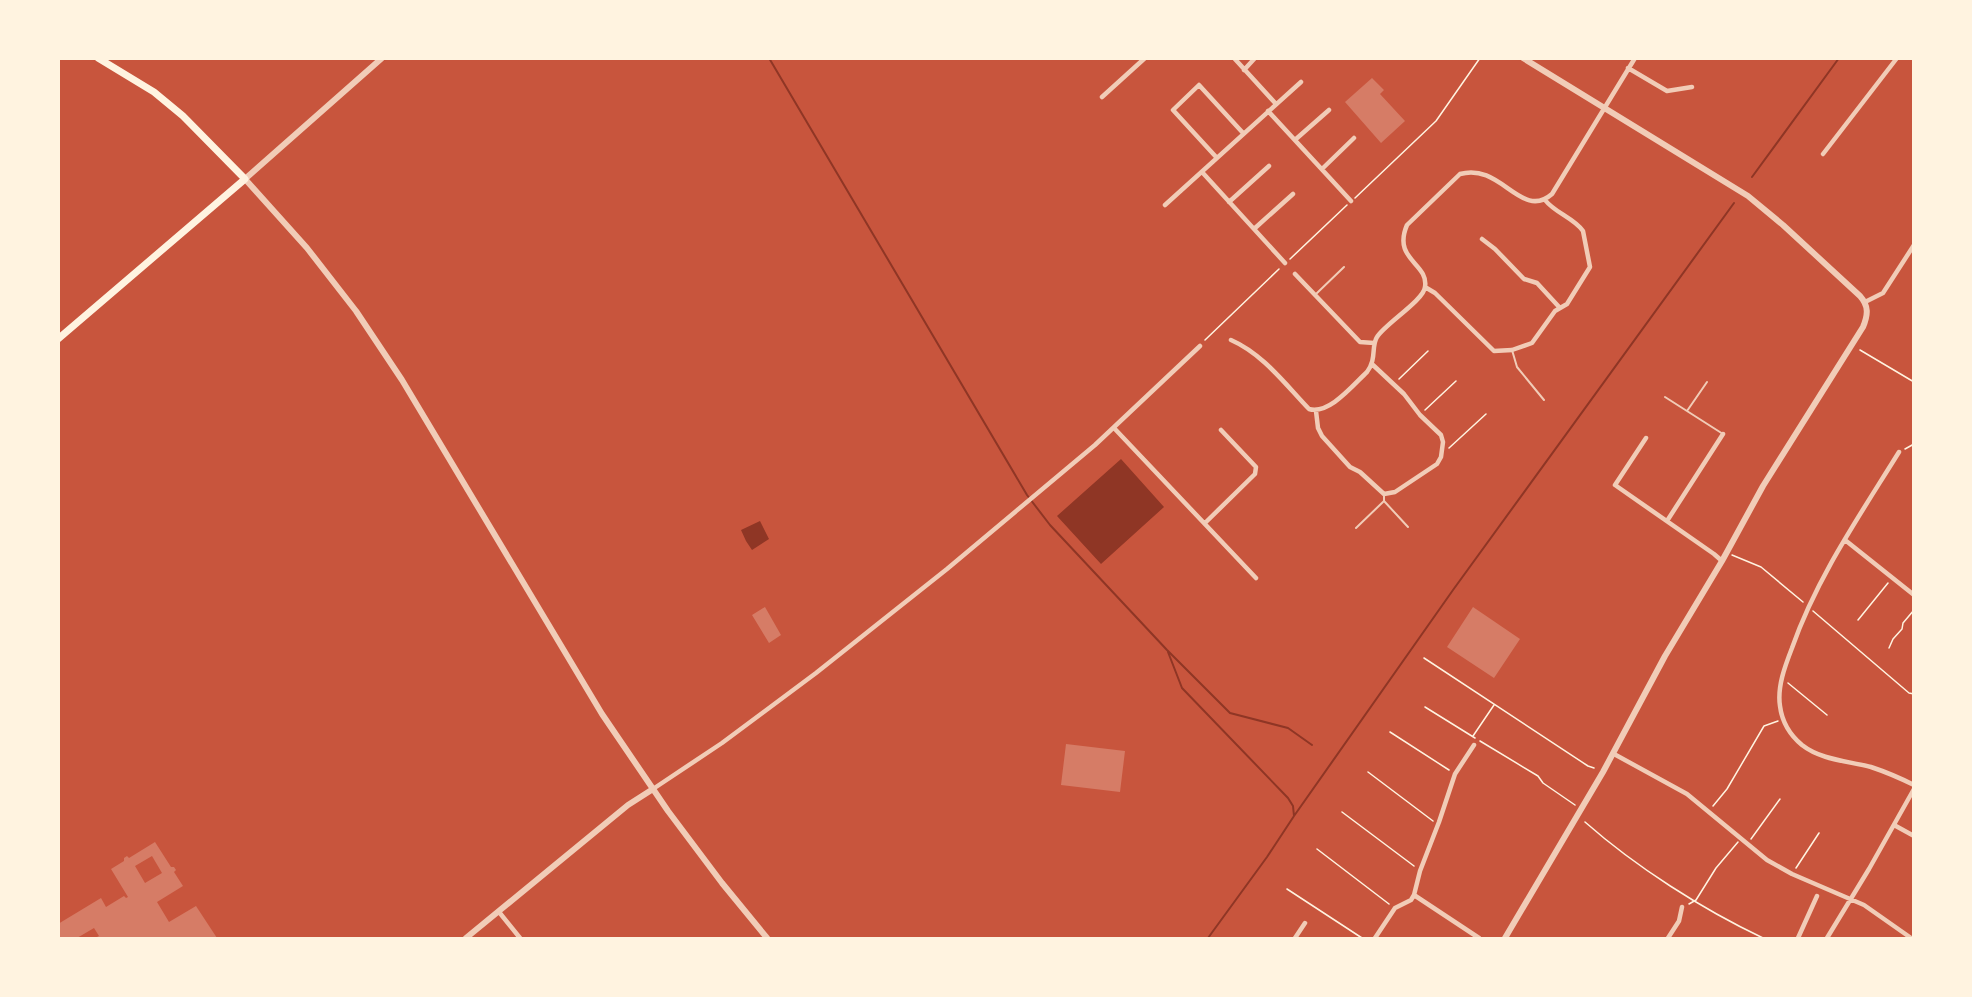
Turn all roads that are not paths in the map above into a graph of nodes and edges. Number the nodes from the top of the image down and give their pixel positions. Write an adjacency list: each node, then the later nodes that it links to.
1 (98, 58): 26 (main road)
2 (382, 58): 26 (street)
3 (1145, 58): 13 (street)
4 (1234, 58): 10 (street)
5 (1255, 58): 10 (street)
6 (1523, 58): 15 (street)
7 (1635, 58): 9 (street)
8 (1898, 58): 21 (street)
9 (1628, 68): 12 (street); 15 (street)
10 (1244, 70): 14 (street)
11 (1301, 82): 14 (street)
12 (1692, 87)
13 (1102, 97)
14 (1276, 104): 17 (street)
15 (1605, 108): 28 (street); 40 (street)
16 (1329, 110): 20 (street)
17 (1268, 111): 18 (street); 20 (street)
18 (1243, 133): 22 (street); 22 (street)
19 (1354, 138): 24 (street)
20 (1296, 139): 24 (street)
21 (1823, 154)
22 (1216, 158): 25 (street)
23 (1269, 166): 30 (street)
24 (1322, 169): 29 (street)
25 (1202, 172): 30 (street); 31 (street)
26 (245, 179): 42 (main road); 71 (street)
27 (1293, 194): 32 (street)
28 (1545, 200): 38 (street); 41 (street)
29 (1351, 201)
30 (1229, 202): 32 (street)
31 (1165, 205)
32 (1254, 229): 35 (street)
33 (1482, 240): 41 (street)
34 (1914, 246): 40 (street)
35 (1285, 263)
36 (1344, 267): 39 (lane)
37 (1295, 274): 39 (street)
38 (1425, 287): 44 (street); 46 (street)
39 (1315, 295): 44 (street)
40 (1865, 302): 65 (street)
41 (1560, 308): 46 (street)
42 (58, 339)
43 (1231, 340): 51 (street)
44 (1374, 343): 47 (street)
45 (1200, 346): 53 (street)
46 (1512, 350): 50 (lane)
47 (1373, 365): 51 (street); 58 (street)
48 (1707, 382): 52 (lane)
49 (1665, 397): 52 (lane)
50 (1544, 400)
51 (1316, 411): 58 (street)
52 (1687, 411): 55 (lane)
53 (1114, 428): 61 (street); 71 (street)
54 (1221, 430): 61 (street)
55 (1724, 434): 60 (street)
56 (1646, 438): 60 (street)
57 (1899, 452): 64 (street)
58 (1384, 494): 59 (lane)
59 (1384, 501): 62 (lane); 63 (lane)
60 (1667, 521): 65 (street)
61 (1205, 524): 66 (street)
62 (1408, 527)
63 (1356, 528)
64 (1845, 540): 67 (street); 70 (street)
65 (1722, 561): 69 (street)
66 (1256, 578)
67 (1914, 595)
68 (1474, 745): 74 (street)
69 (1614, 754): 76 (street); 86 (street)
70 (1914, 787): 72 (street)
71 (653, 789): 78 (street); 82 (street)
72 (1894, 825): 73 (street); 76 (street)
73 (1914, 836)
74 (1414, 895): 84 (street); 85 (street)
75 (1817, 896): 88 (street)
76 (1850, 900): 89 (street); 90 (street)
77 (1682, 907): 87 (street)
78 (499, 912): 80 (street); 81 (street)
79 (1305, 923): 83 (street)
80 (466, 939)
81 (519, 939)
82 (767, 939)
83 (1295, 939)
84 (1375, 939)
85 (1479, 939)
86 (1505, 939)
87 (1668, 939)
88 (1798, 939)
89 (1827, 939)
90 (1911, 939)

